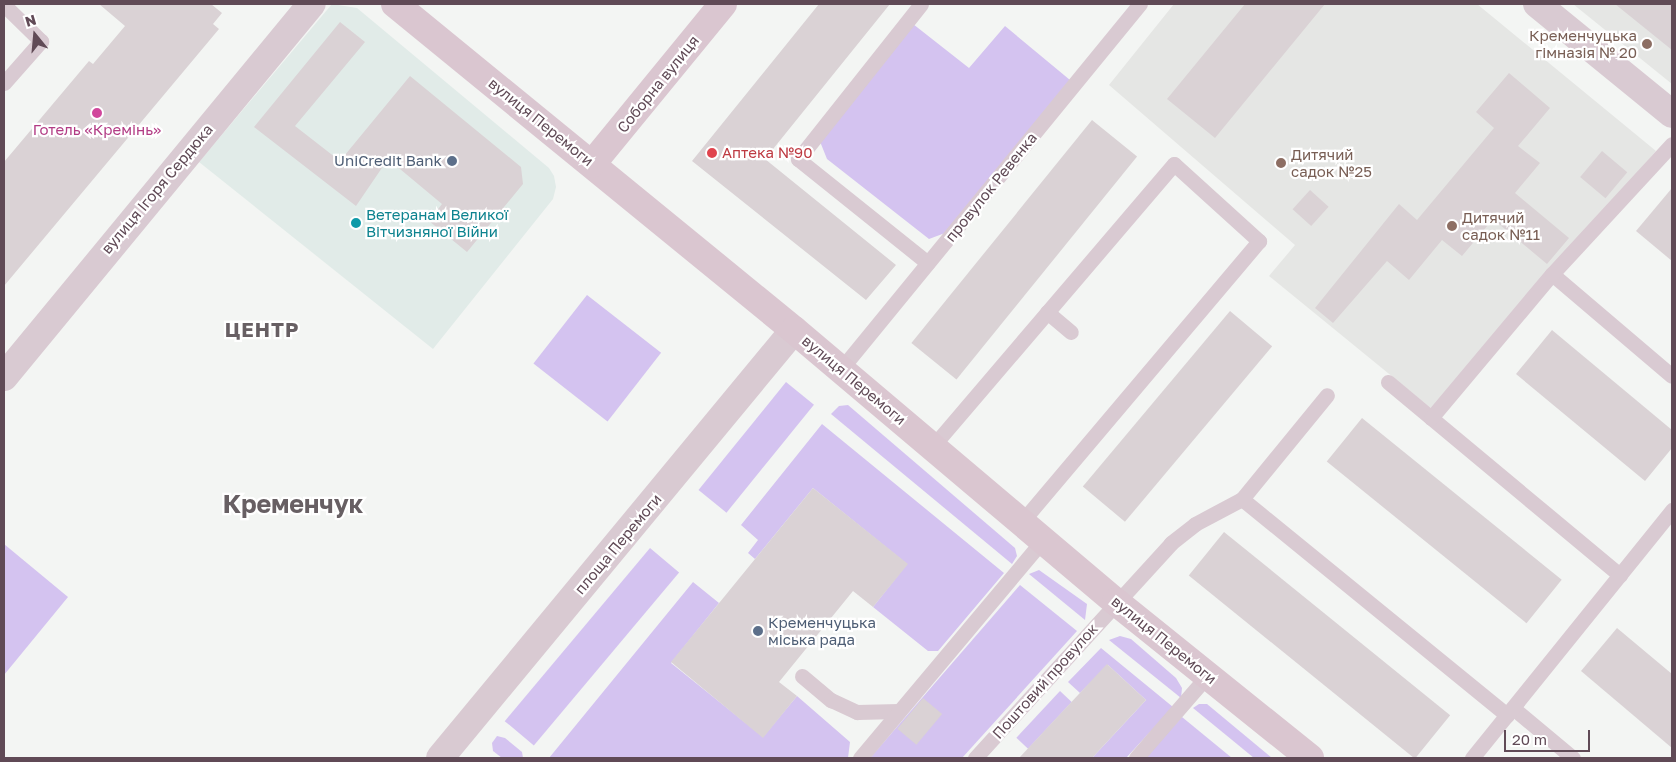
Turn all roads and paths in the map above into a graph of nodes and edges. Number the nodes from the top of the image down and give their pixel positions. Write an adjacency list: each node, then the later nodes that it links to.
1 (312, 4): 19 (street, вулиця Ігоря Сердюка)
2 (395, 4): 11 (main road, вулиця Перемоги)
3 (723, 4): 11 (main road, Соборна вулиця)
4 (921, 4): 12 (lane)
5 (1140, 4): 12 (lane, провулок Ревенка)
6 (1536, 4): 9 (street)
7 (4, 5): 8 (lane)
8 (4, 83)
9 (1672, 114)
10 (1672, 144): 13 (lane)
11 (592, 164): 15 (main road, вулиця Перемоги)
12 (928, 263): 17 (lane, провулок Ревенка)
13 (1552, 274): 18 (lane); 22 (lane)
14 (1048, 312): 16 (lane); 23 (lane); 26 (lane)
15 (794, 330): 17 (main road, вулиця Перемоги); 34 (street, площа Перемоги)
16 (1071, 332)
17 (841, 370): 23 (main road, вулиця Перемоги)
18 (1672, 376)
19 (4, 377)
20 (1388, 382): 22 (lane)
21 (1327, 395): 24 (lane, Поштовий провулок)
22 (1431, 418): 28 (lane)
23 (933, 446): 26 (main road, вулиця Перемоги)
24 (1242, 499): 29 (lane, Поштовий провулок); 33 (lane)
25 (1672, 510): 28 (lane)
26 (1022, 521): 27 (main road, вулиця Перемоги)
27 (1044, 539): 29 (main road, вулиця Перемоги); 32 (lane)
28 (1620, 575): 33 (lane)
29 (1116, 602): 30 (main road, вулиця Перемоги); 36 (lane, Поштовий провулок)
30 (1208, 675): 37 (lane); 38 (main road, вулиця Перемоги)
31 (802, 676): 32 (lane)
32 (899, 711): 35 (lane)
33 (1510, 711): 39 (lane); 40 (lane)
34 (440, 758)
35 (860, 758)
36 (975, 758)
37 (1136, 758)
38 (1310, 758)
39 (1472, 758)
40 (1573, 758)

